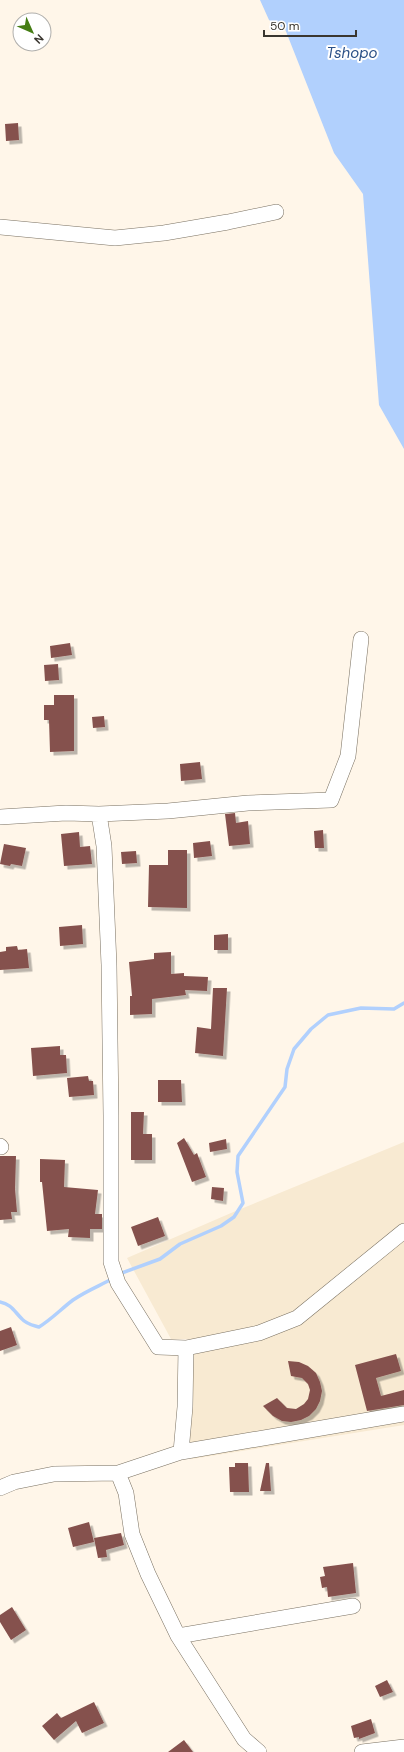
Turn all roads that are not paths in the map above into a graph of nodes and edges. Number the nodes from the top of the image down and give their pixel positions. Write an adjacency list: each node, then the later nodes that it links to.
1 (276, 212): 2 (street)
2 (0, 227)
3 (360, 639): 4 (street)
4 (99, 814): 5 (street); 7 (street)
5 (0, 817)
6 (404, 1231): 7 (street)
7 (186, 1348): 9 (street)
8 (404, 1414): 9 (street)
9 (181, 1452): 10 (street)
10 (118, 1473): 11 (street); 13 (street)
11 (0, 1488)
12 (353, 1606): 13 (street)
13 (178, 1636): 15 (street)
14 (404, 1747): 16 (street)
15 (259, 1752)
16 (362, 1752)

